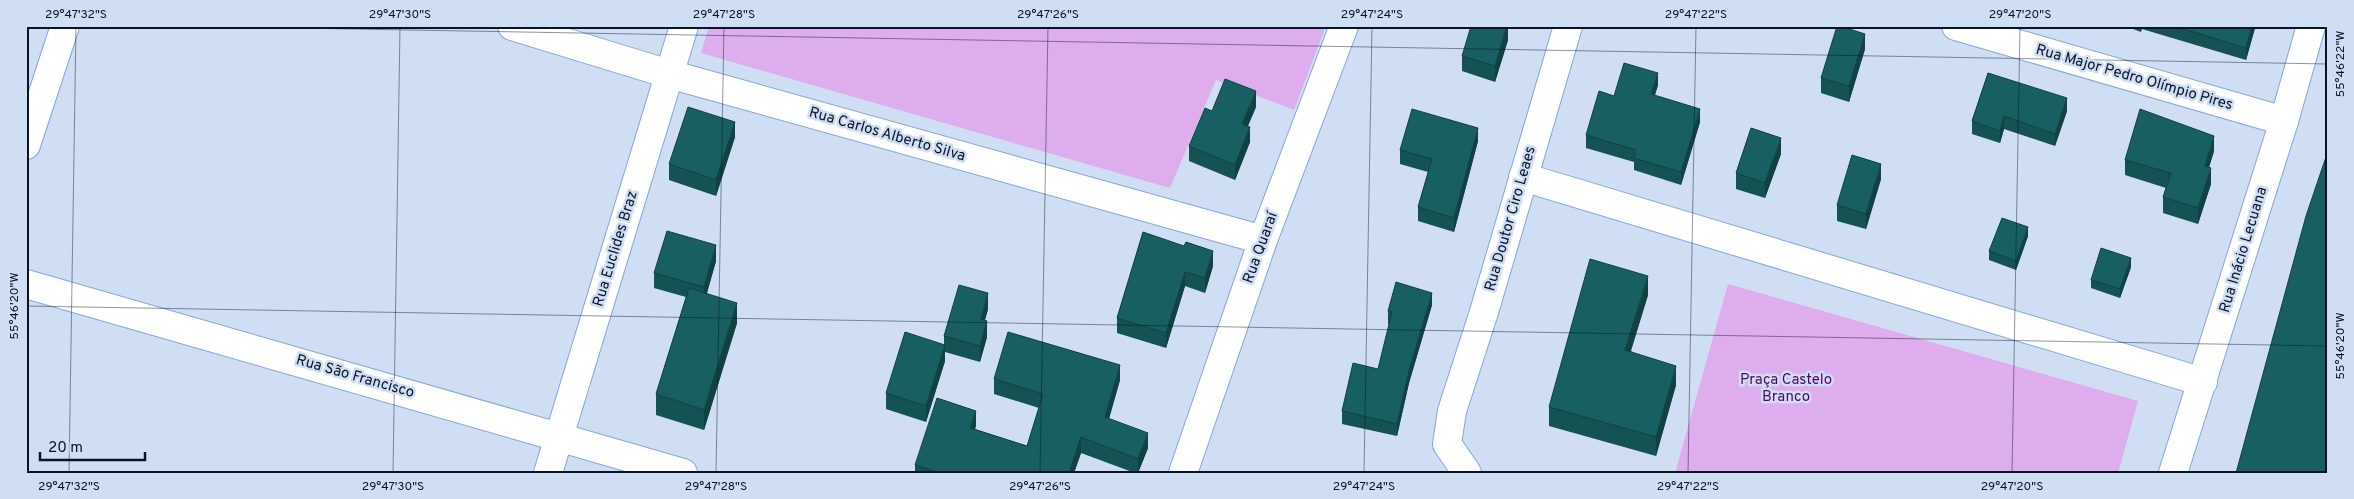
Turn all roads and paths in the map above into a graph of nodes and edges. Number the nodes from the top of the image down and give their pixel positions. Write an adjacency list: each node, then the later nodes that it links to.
1 (65, 26): 10 (street)
2 (512, 26): 8 (street, Rua Carlos Alberto Silva)
3 (684, 26): 8 (street, Rua Euclides Braz)
4 (1344, 26): 12 (street, Rua Quaraí)
5 (1568, 26): 11 (street, Rua Doutor Ciro Leaes)
6 (1956, 26): 9 (street, Rua Major Pedro Olímpio Pires)
7 (2310, 26): 9 (street, Rua Inácio Lecuana)
8 (669, 74): 12 (street, Rua Carlos Alberto Silva); 15 (street, Rua Euclides Braz)
9 (2284, 121): 14 (street, Rua Inácio Lecuana)
10 (26, 145)
11 (1523, 177): 14 (street); 19 (street, Rua Doutor Ciro Leaes)
12 (1263, 240): 18 (street, Rua Quaraí)
13 (26, 284): 15 (street, Rua São Francisco)
14 (2203, 382): 20 (street, Rua Inácio Lecuana)
15 (559, 436): 16 (street, Rua Euclides Braz); 17 (street, Rua São Francisco)
16 (548, 473)
17 (683, 473)
18 (1183, 473)
19 (1467, 473)
20 (2173, 473)

